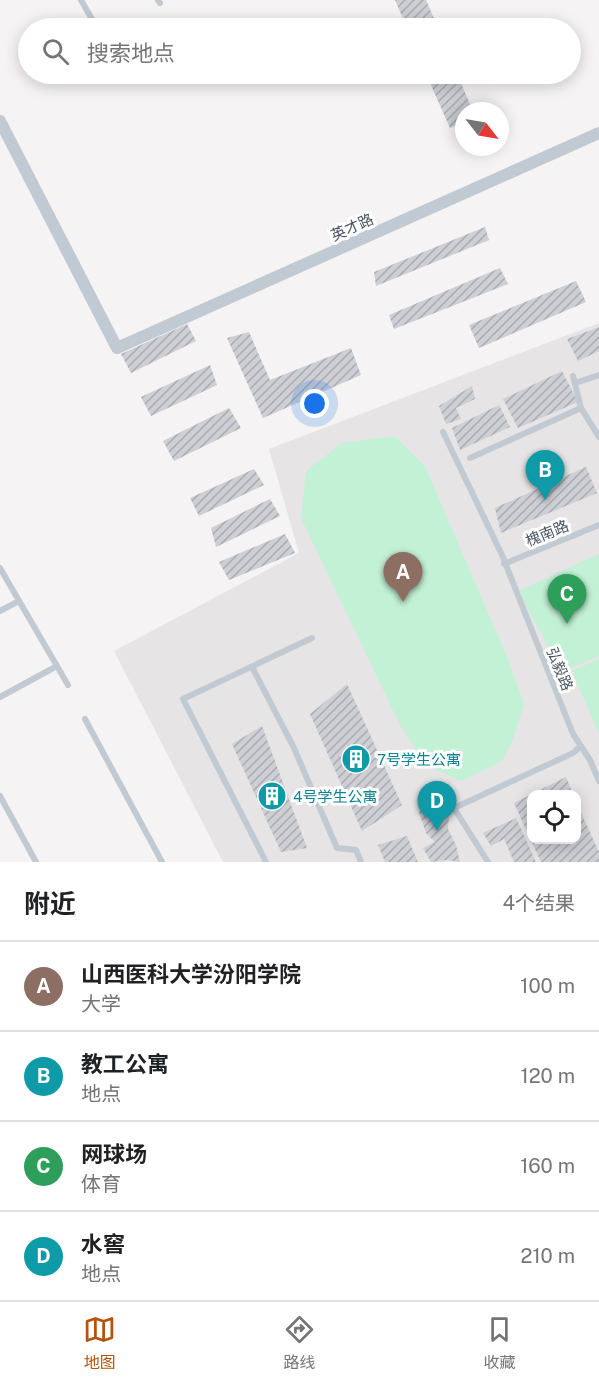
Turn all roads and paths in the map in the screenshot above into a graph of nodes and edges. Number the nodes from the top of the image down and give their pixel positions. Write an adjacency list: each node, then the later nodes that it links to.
1 (81, 0): 2 (lane)
2 (91, 18)
3 (0, 121): 4 (street, 英才路)
4 (599, 133)
5 (599, 375): 6 (lane)
6 (581, 408): 8 (lane); 9 (lane)
7 (443, 432): 11 (lane, 弘毅路)
8 (599, 437)
9 (470, 458)
10 (599, 525): 11 (lane, 槐南路)
11 (504, 564): 21 (lane, 弘毅路)
12 (0, 568): 13 (lane)
13 (19, 601): 14 (lane); 16 (lane)
14 (0, 611)
15 (312, 638): 17 (lane)
16 (57, 666): 18 (lane); 19 (lane)
17 (252, 667): 26 (lane); 27 (lane)
18 (68, 685)
19 (0, 697)
20 (85, 719): 25 (lane)
21 (581, 746): 22 (lane, 弘毅路); 28 (lane)
22 (599, 782)
23 (0, 796): 24 (lane)
24 (36, 862)
25 (162, 862)
26 (266, 862)
27 (361, 862)
28 (488, 862)

